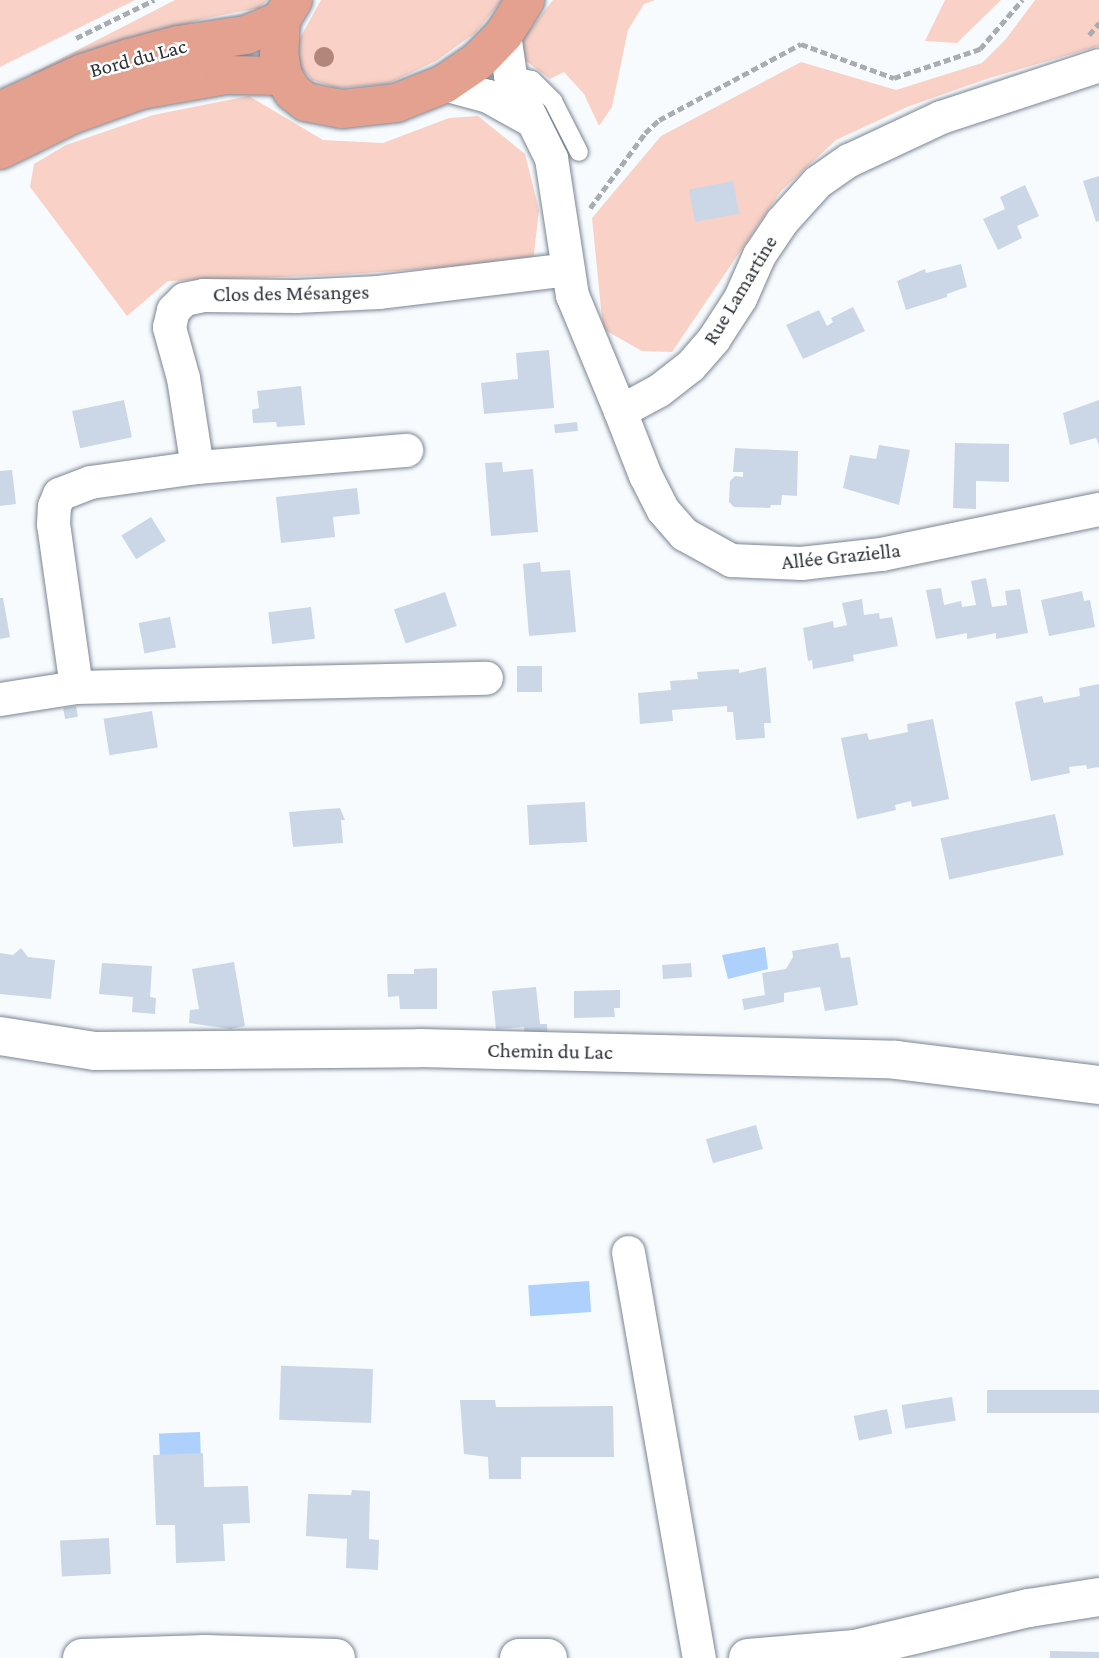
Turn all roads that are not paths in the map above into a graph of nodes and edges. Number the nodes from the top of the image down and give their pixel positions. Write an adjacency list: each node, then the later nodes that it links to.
1 (525, 0): 3 (main road)
2 (287, 10): 6 (main road); 8 (main road, Bord du Lac)
3 (504, 34): 5 (street); 7 (main road)
4 (1099, 65): 13 (street, Rue Lamartine)
5 (510, 75): 9 (street); 11 (lane)
6 (283, 76): 7 (main road); 10 (main road, Bord du Lac)
7 (444, 84): 9 (street)
8 (0, 111)
9 (531, 120): 12 (street)
10 (0, 150)
11 (579, 152)
12 (568, 269): 13 (street); 15 (street, Clos des Mésanges)
13 (620, 411): 16 (street, Allée Graziella)
14 (407, 450): 15 (street)
15 (197, 467): 18 (street)
16 (1099, 509)
17 (486, 678): 18 (street)
18 (76, 687): 19 (street)
19 (0, 699)
20 (0, 1036): 21 (street, Chemin du Lac)
21 (1099, 1085)
22 (628, 1252): 28 (street)
23 (1099, 1597): 29 (street)
24 (82, 1658): 25 (street)
25 (336, 1658)
26 (519, 1658): 27 (street)
27 (548, 1658)
28 (699, 1658)
29 (748, 1658)

